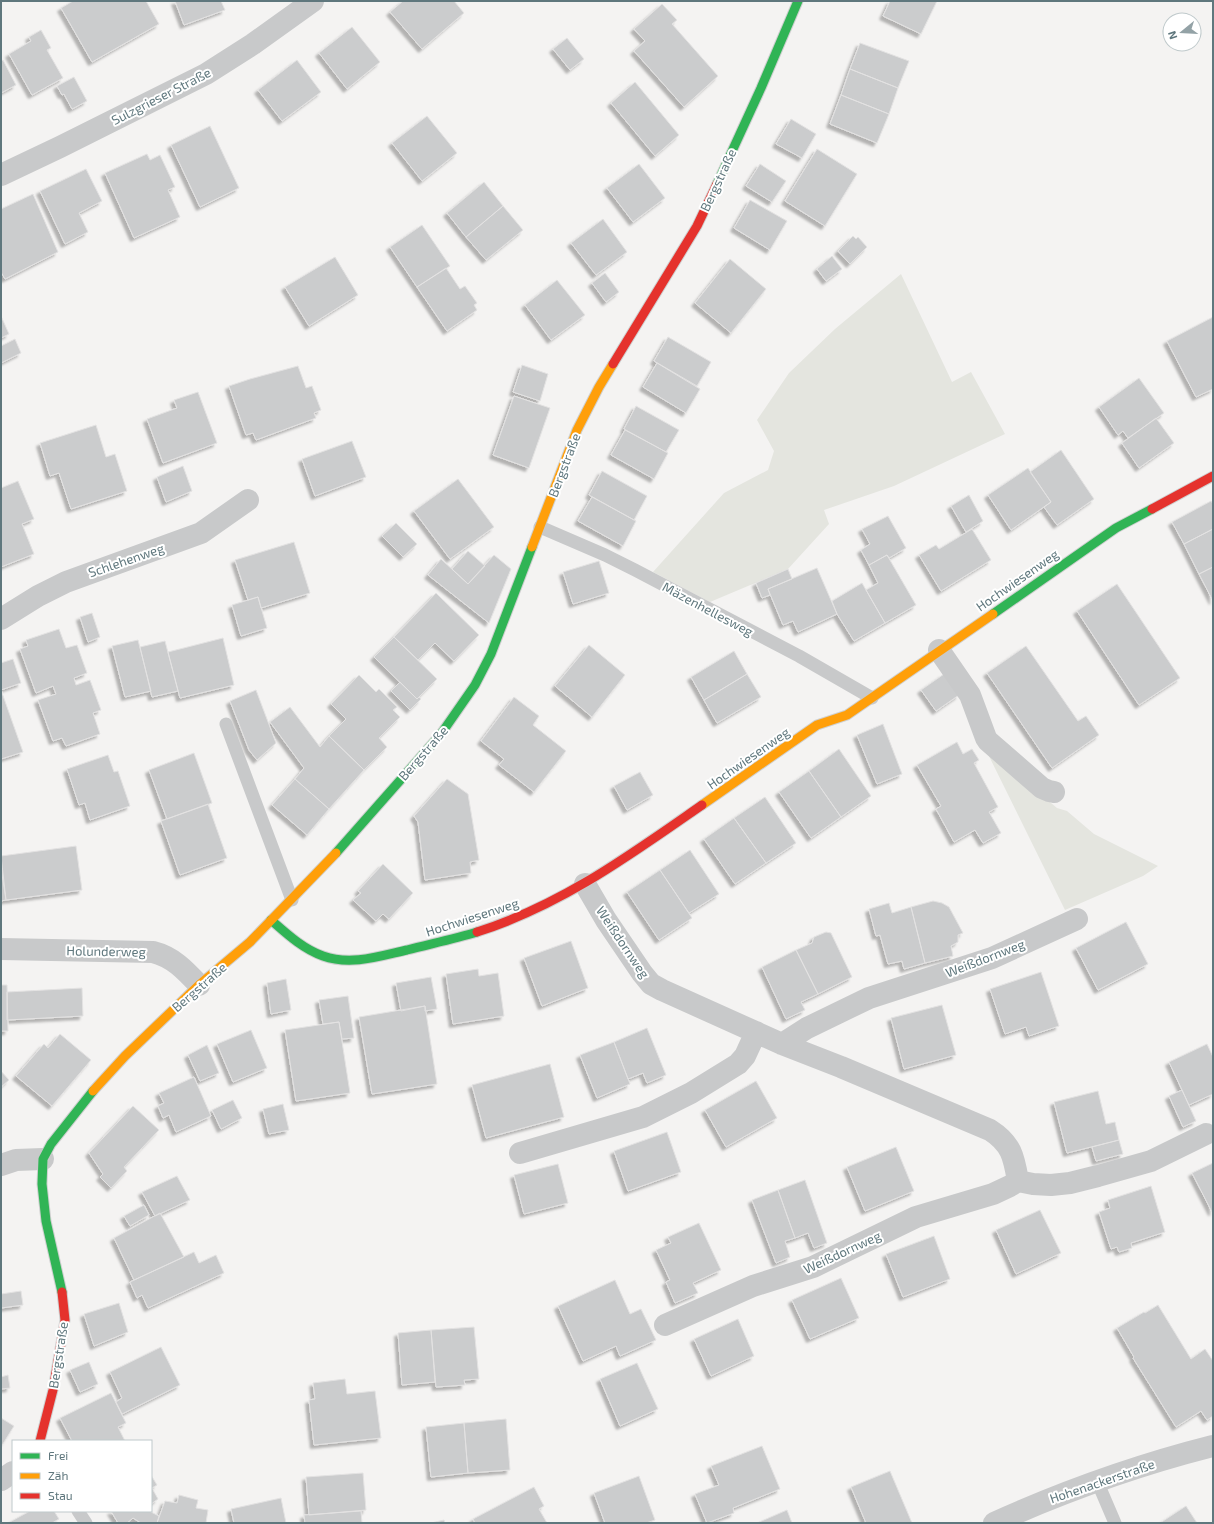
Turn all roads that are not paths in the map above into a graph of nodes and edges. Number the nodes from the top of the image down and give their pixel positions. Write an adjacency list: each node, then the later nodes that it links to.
1 (313, 1): 3 (street, Sulzgrieser Straße)
2 (798, 1): 6 (street, Bergstraße)
3 (5, 168)
4 (1213, 476): 8 (street, Hochwiesenweg)
5 (248, 500): 7 (street, Schlehenweg)
6 (540, 527): 9 (lane, Mäzenhellesweg); 13 (street, Bergstraße)
7 (1, 619)
8 (939, 650): 9 (street, Hochwiesenweg); 11 (street)
9 (872, 698): 12 (street, Hochwiesenweg)
10 (226, 724): 13 (lane)
11 (1054, 792)
12 (585, 884): 15 (street, Hochwiesenweg); 18 (street, Weißdornweg)
13 (292, 900): 15 (street, Bergstraße)
14 (1077, 919): 19 (street, Weißdornweg)
15 (271, 920): 17 (street, Bergstraße)
16 (1, 949): 17 (street, Holunderweg)
17 (199, 985): 22 (street, Bergstraße)
18 (756, 1032): 19 (street, Weißdornweg); 21 (street)
19 (782, 1044): 24 (street, Weißdornweg)
20 (1206, 1134): 24 (street)
21 (520, 1153)
22 (43, 1159): 23 (street); 26 (street, Bergstraße)
23 (1, 1165)
24 (1018, 1181): 25 (street, Weißdornweg)
25 (665, 1325)
26 (40, 1440)
27 (1213, 1446): 30 (street, Hohenackerstraße)
28 (12, 1473): 29 (street)
29 (1, 1480)
30 (1097, 1481): 33 (street, Hohenackerstraße); 34 (lane)
31 (79, 1512): 32 (lane)
32 (86, 1523)
33 (994, 1523)
34 (1115, 1523)

